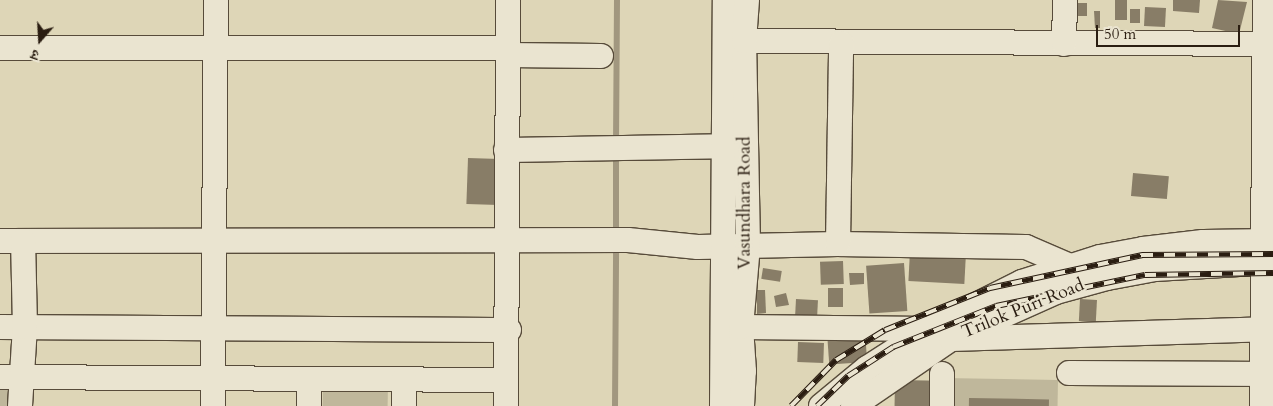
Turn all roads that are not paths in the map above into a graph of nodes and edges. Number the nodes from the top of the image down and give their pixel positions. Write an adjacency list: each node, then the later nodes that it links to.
1 (216, 0): 12 (street)
2 (508, 0): 13 (street)
3 (725, 0): 15 (street, Vasundhara Road)
4 (747, 0): 7 (street, Vasundhara Road)
5 (1065, 0): 9 (street)
6 (1265, 0): 10 (street)
7 (744, 42): 8 (street); 15 (street, Vasundhara Road)
8 (841, 43): 9 (street); 20 (street)
9 (1064, 44): 10 (street)
10 (1269, 44): 23 (street)
11 (0, 48): 12 (street)
12 (215, 48): 13 (street); 19 (street)
13 (507, 52): 14 (street); 16 (street)
14 (601, 56)
15 (734, 147): 16 (street); 21 (street, Vasundhara Road); 22 (street, Vasundhara Road)
16 (506, 150): 17 (street)
17 (506, 240): 19 (street); 22 (street); 32 (street)
18 (12, 241): 19 (street); 27 (street)
19 (214, 241): 29 (street)
20 (838, 244): 21 (street); 24 (street)
21 (748, 246): 22 (street); 28 (street, Vasundhara Road)
22 (721, 247): 47 (street, Vasundhara Road)
23 (1267, 251): 24 (street, Trilok Puri Road); 25 (street, Trilok Puri Road); 31 (street)
24 (1070, 266): 25 (street); 30 (street, Trilok Puri Road)
25 (1085, 284): 33 (street, Trilok Puri Road)
26 (0, 327): 27 (street)
27 (24, 327): 29 (street); 37 (street)
28 (740, 327): 30 (street, Trilok Puri Road); 48 (street, Vasundhara Road)
29 (216, 328): 32 (street); 38 (street)
30 (928, 329): 33 (street); 49 (street, Trilok Puri Road)
31 (1268, 329): 33 (street); 36 (street)
32 (508, 330): 41 (street)
33 (951, 339): 50 (street, Trilok Puri Road)
34 (1069, 373): 36 (street)
35 (942, 374): 51 (street)
36 (1267, 374): 52 (street)
37 (11, 377): 38 (street); 42 (street)
38 (213, 378): 39 (street); 43 (street)
39 (309, 378): 40 (street); 44 (street)
40 (404, 379): 41 (street); 45 (street)
41 (506, 380): 46 (street)
42 (20, 406)
43 (213, 406)
44 (309, 406)
45 (404, 406)
46 (506, 406)
47 (722, 406)
48 (742, 406)
49 (821, 406)
50 (853, 406)
51 (942, 406)
52 (1262, 406)

